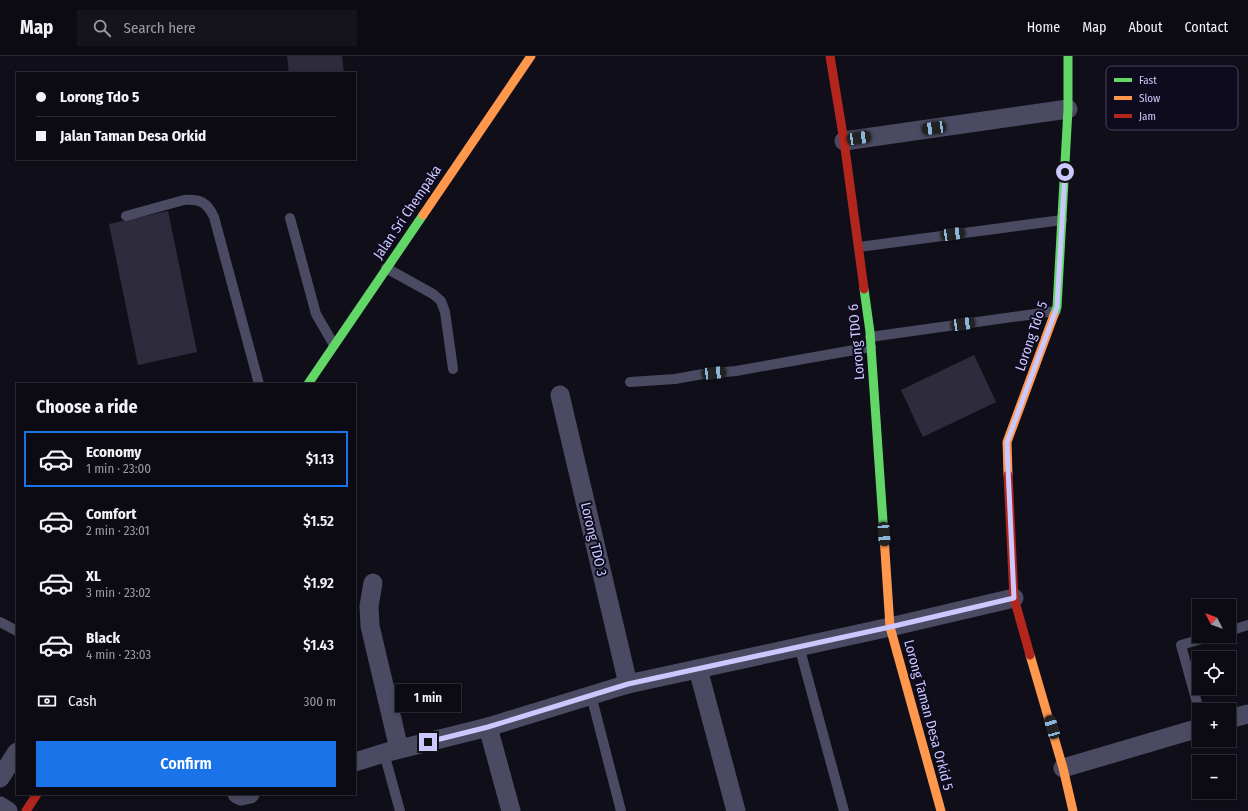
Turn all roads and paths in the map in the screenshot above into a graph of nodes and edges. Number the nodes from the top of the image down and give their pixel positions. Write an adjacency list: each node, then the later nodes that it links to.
1 (531, 56): 10 (street, Jalan Sri Chempaka)
2 (830, 56): 5 (street, Lorong TDO 6)
3 (1068, 56): 4 (street, Lorong Tdo 5)
4 (1068, 109): 5 (street); 8 (street, Lorong Tdo 5)
5 (844, 141): 9 (street, Lorong TDO 6)
6 (126, 216): 17 (lane)
7 (290, 218): 13 (lane)
8 (1062, 220): 9 (lane); 11 (street, Lorong Tdo 5)
9 (859, 247): 12 (street, Lorong TDO 6)
10 (386, 268): 13 (street, Jalan Sri Chempaka); 15 (lane)
11 (1056, 311): 12 (lane); 21 (street, Lorong Tdo 5)
12 (870, 337): 14 (street, Lorong TDO 6)
13 (334, 345): 18 (street, Jalan Sri Chempaka)
14 (871, 348): 16 (lane); 24 (street, Lorong TDO 6)
15 (453, 369)
16 (630, 382)
17 (259, 383)
18 (309, 383)
19 (560, 395): 30 (street, Lorong TDO 3)
20 (373, 583): 37 (street)
21 (1014, 598): 24 (street); 40 (street, Lorong Tdo 5)
22 (0, 622): 26 (lane)
23 (1248, 625): 25 (lane)
24 (890, 627): 28 (street); 51 (street, Lorong Taman Desa Orkid 5)
25 (1236, 629)
26 (16, 630)
27 (1192, 642): 32 (lane)
28 (800, 646): 29 (street); 50 (lane)
29 (698, 669): 30 (street); 49 (street)
30 (628, 684): 31 (street)
31 (591, 695): 35 (street); 48 (lane)
32 (1197, 703)
33 (1248, 714): 34 (street)
34 (1236, 717)
35 (488, 727): 37 (street); 47 (street)
36 (1192, 730): 40 (street)
37 (392, 751): 39 (street); 46 (lane)
38 (16, 754): 41 (street)
39 (356, 762)
40 (1063, 768): 52 (street, Lorong Tdo 5)
41 (0, 778)
42 (37, 795): 45 (street)
43 (0, 806): 44 (street)
44 (8, 811)
45 (26, 811)
46 (400, 811)
47 (511, 811)
48 (620, 811)
49 (736, 811)
50 (844, 811)
51 (941, 811)
52 (1073, 811)

